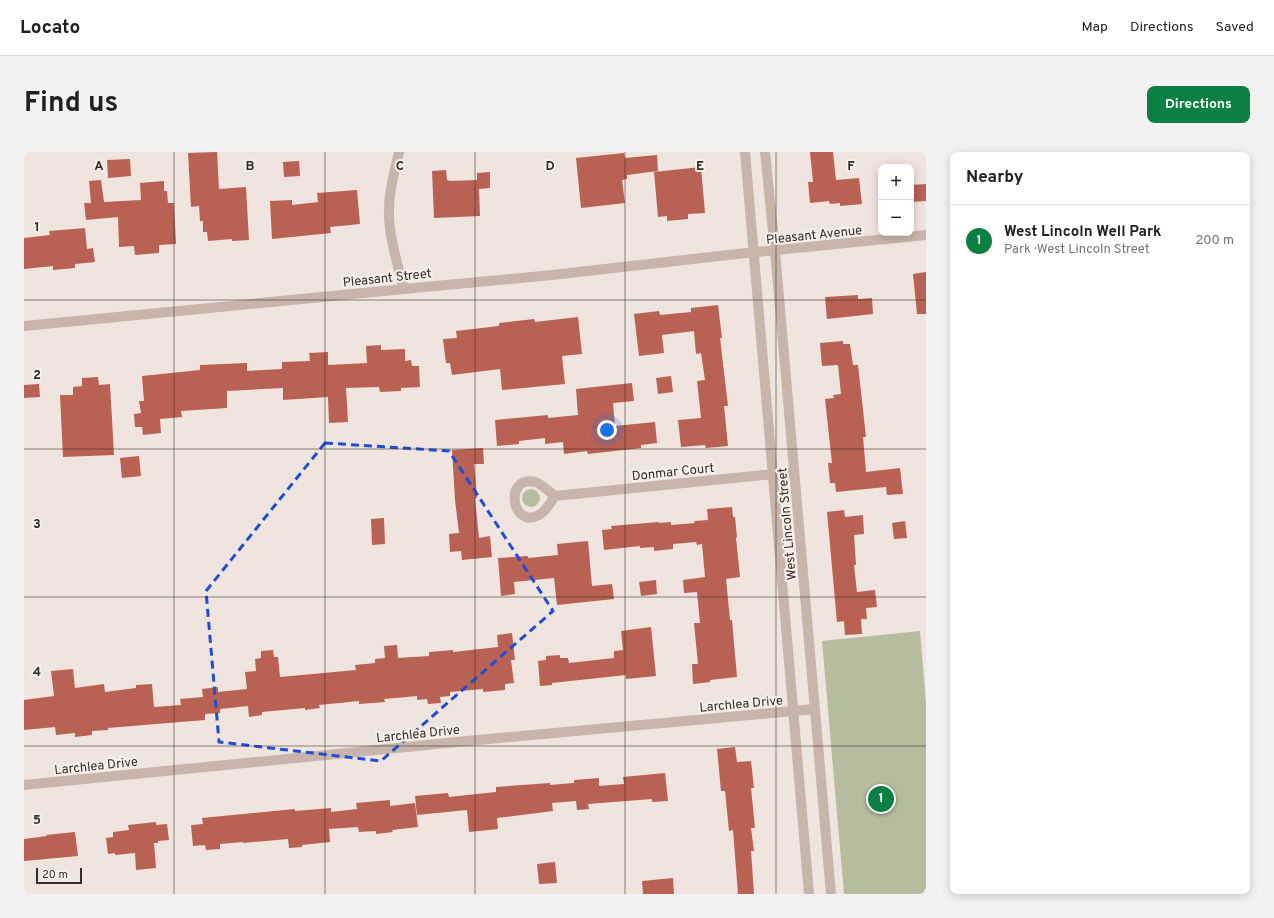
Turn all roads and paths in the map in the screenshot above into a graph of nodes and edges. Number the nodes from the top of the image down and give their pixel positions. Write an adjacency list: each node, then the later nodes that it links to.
1 (399, 152): 7 (street)
2 (745, 152): 6 (street, West Lincoln Street)
3 (765, 152): 5 (street, West Lincoln Street)
4 (926, 235): 5 (street, Pleasant Avenue)
5 (775, 250): 6 (street, Pleasant Avenue); 9 (street, West Lincoln Street)
6 (753, 253): 7 (street, Pleasant Street); 10 (street, West Lincoln Street)
7 (404, 288): 8 (street, Pleasant Street)
8 (24, 326)
9 (794, 472): 10 (street, Donmar Court); 12 (street, West Lincoln Street)
10 (772, 474): 11 (street, Donmar Court); 13 (street, West Lincoln Street)
11 (555, 496)
12 (815, 709): 13 (street, Larchlea Drive); 16 (street, West Lincoln Street)
13 (793, 711): 14 (street, Larchlea Drive); 15 (street, West Lincoln Street)
14 (24, 785)
15 (809, 894)
16 (831, 894)

